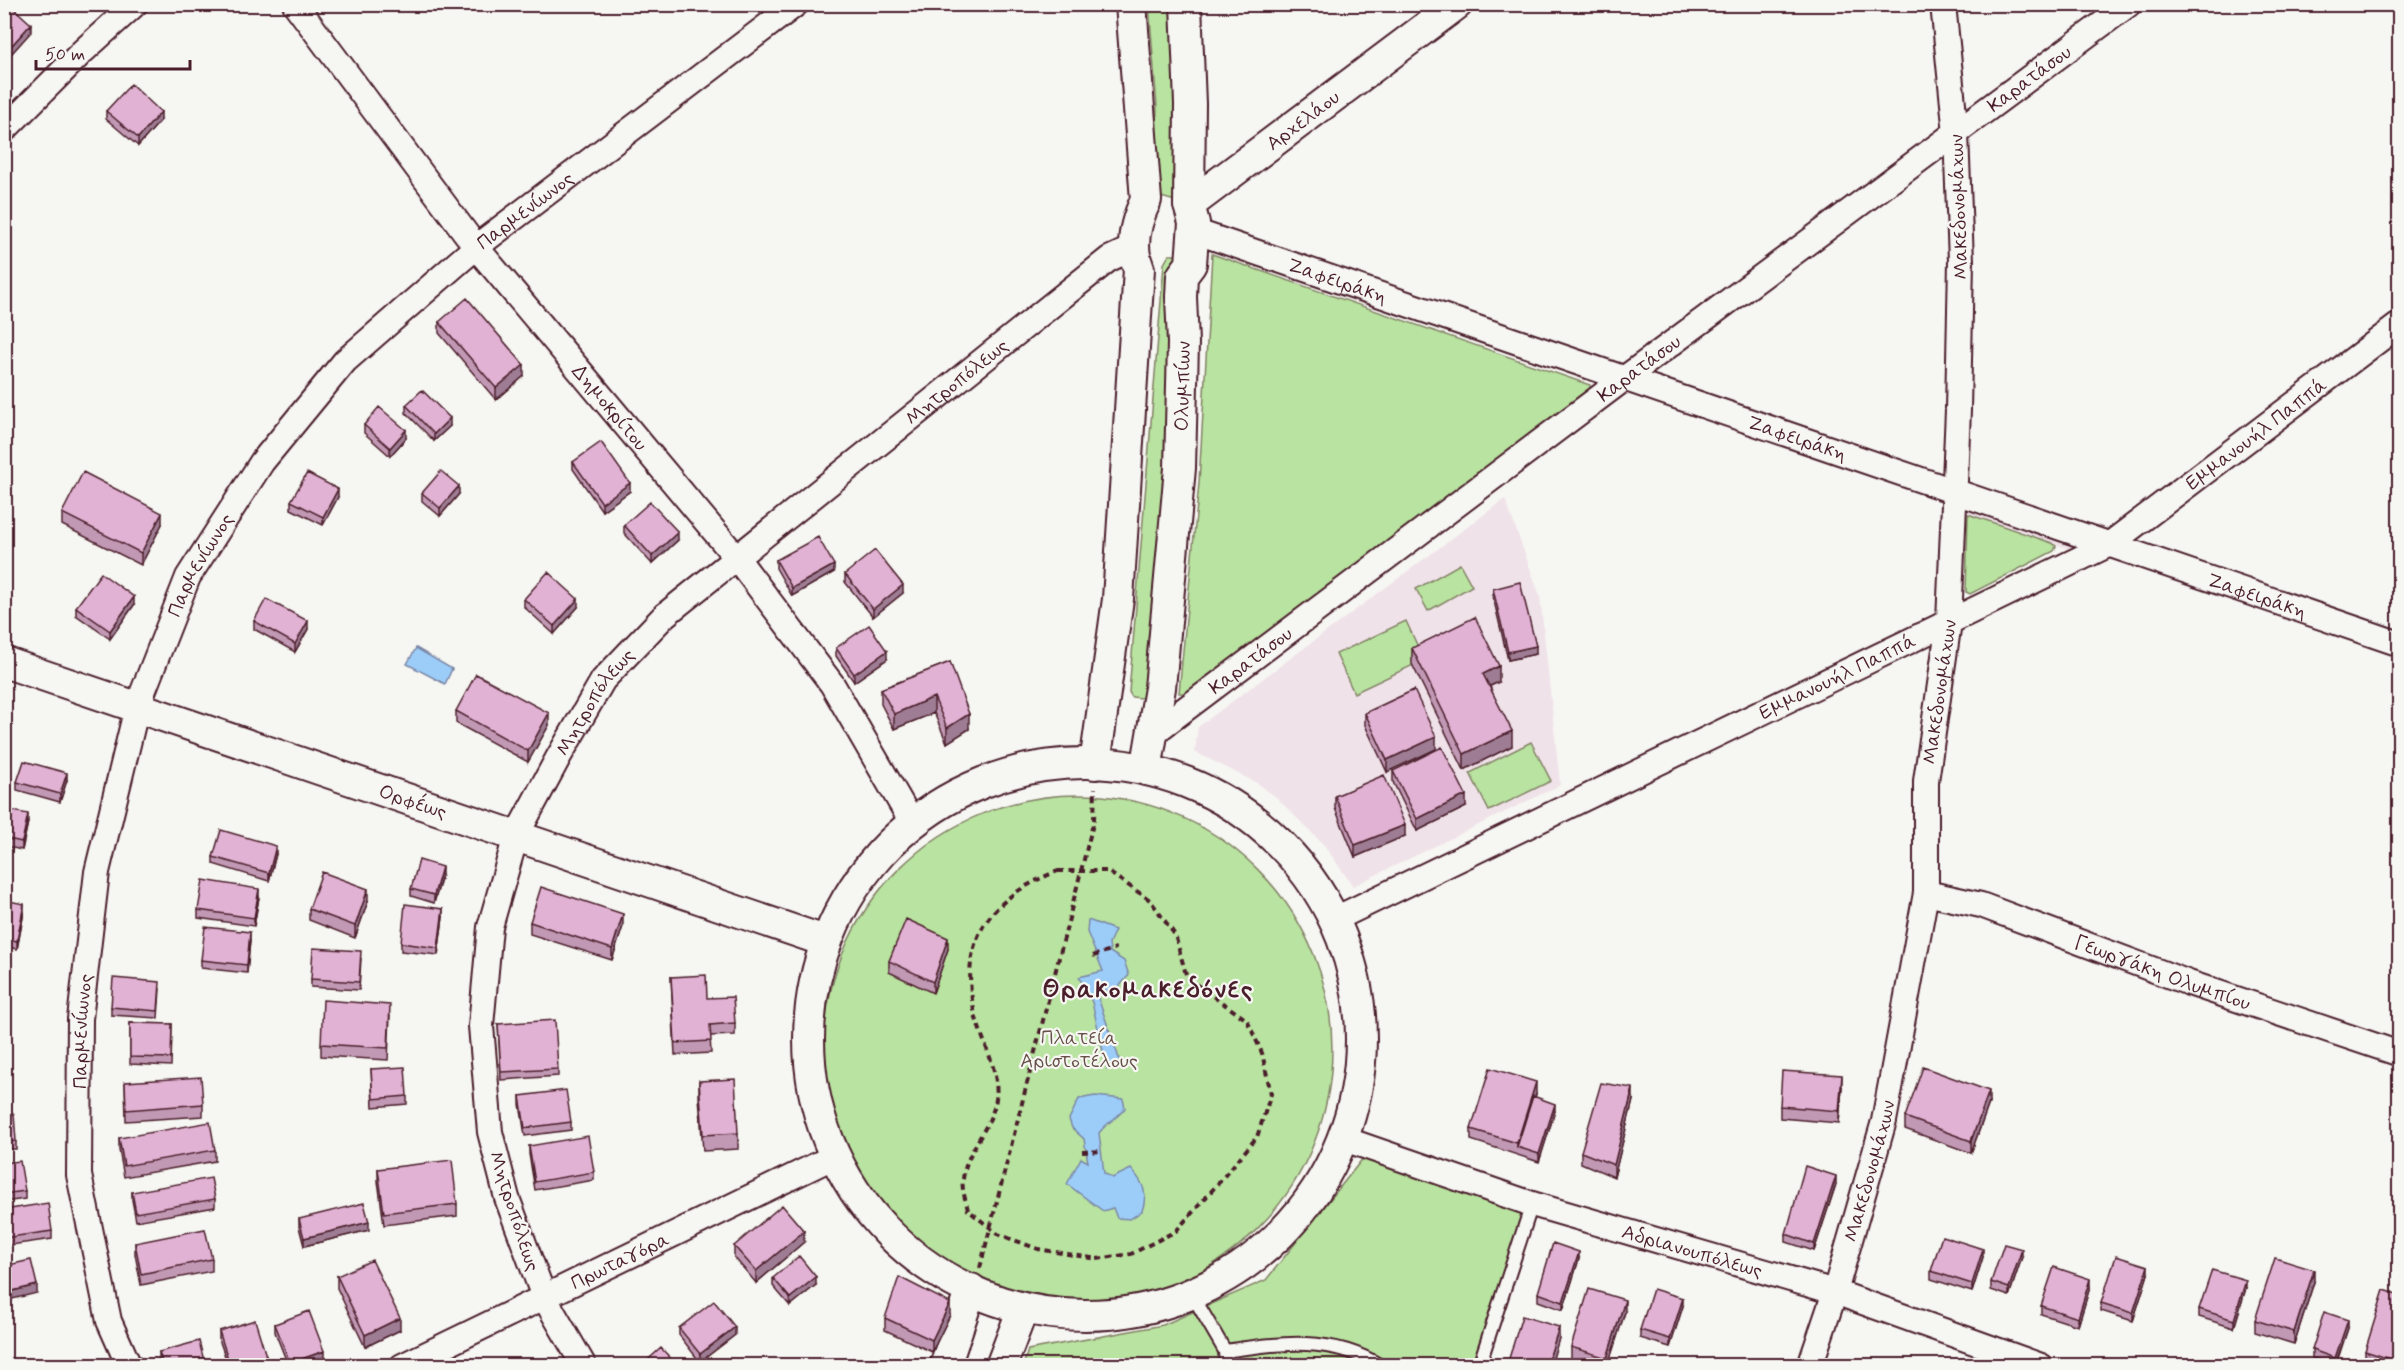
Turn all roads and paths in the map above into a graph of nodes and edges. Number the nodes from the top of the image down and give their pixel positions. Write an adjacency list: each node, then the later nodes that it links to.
1 (135, 4): 9 (street)
2 (294, 4): 13 (street, Δημοκρίτου)
3 (796, 4): 13 (street, Παρμενίωνος)
4 (1131, 4): 11 (street)
5 (1186, 4): 12 (street, Ολυμπίων)
6 (1457, 4): 12 (street, Αρχελάου)
7 (1943, 4): 10 (street, Μακεδονομάχων)
8 (2129, 4): 10 (street, Καρατάσου)
9 (4, 130)
10 (1956, 134): 17 (street, Καρατάσου); 18 (street, Μακεδονομάχων)
11 (1146, 200): 12 (street); 14 (street)
12 (1191, 218): 15 (street, Ολυμπίων); 17 (street, Ζαφειράκη)
13 (476, 247): 20 (street, Δημοκρίτου); 24 (street, Παρμενίωνος)
14 (1137, 258): 15 (street); 20 (street, Μητροπόλεως); 26 (street)
15 (1182, 276): 25 (street, Ολυμπίων)
16 (2400, 324): 19 (street, Εμμανουήλ Παππά)
17 (1625, 378): 18 (street, Ζαφειράκη); 25 (street, Καρατάσου)
18 (1954, 491): 19 (street, Ζαφειράκη); 21 (street, Μακεδονομάχων)
19 (2110, 544): 21 (street, Εμμανουήλ Παππά); 22 (street, Ζαφειράκη)
20 (736, 557): 28 (street, Δημοκρίτου); 29 (street, Μητροπόλεως)
21 (1949, 622): 31 (street, Μακεδονομάχων); 32 (street, Εμμανουήλ Παππά)
22 (2400, 644)
23 (4, 662): 24 (street, Ορφέως)
24 (137, 707): 29 (street, Ορφέως); 49 (street, Παρμενίωνος)
25 (1152, 734): 27 (street, Ολυμπίων)
26 (1095, 764): 27 (street); 28 (street); 30 (path)
27 (1146, 770): 32 (street)
28 (910, 819): 33 (street)
29 (516, 836): 33 (street, Ορφέως); 46 (street, Μητροπόλεως)
30 (1081, 871): 42 (path); 42 (path); 42 (path)
31 (1926, 894): 36 (street, Γεωργάκη Ολυμπίου); 44 (street, Μακεδονομάχων)
32 (1333, 920): 37 (street)
33 (822, 940): 40 (street)
34 (1116, 948): 35 (path)
35 (1093, 956)
36 (2400, 1054)
37 (1344, 1140): 41 (street, Αδριανουπόλεως); 45 (street)
38 (1103, 1151): 39 (path)
39 (1082, 1152)
40 (837, 1155): 43 (street); 46 (street, Πρωταγόρα)
41 (1532, 1204): 44 (street, Αδριανουπόλεως); 56 (lane)
42 (990, 1227): 43 (path)
43 (976, 1279): 47 (street); 52 (street)
44 (1835, 1292): 57 (street, Μακεδονομάχων); 58 (street, Αδριανουπόλεως)
45 (1194, 1296): 47 (street); 48 (lane)
46 (544, 1297): 50 (street, Πρωταγόρα); 51 (street, Μητροπόλεως)
47 (1022, 1311): 53 (street)
48 (1225, 1351): 54 (lane); 55 (lane)
49 (129, 1365)
50 (402, 1365)
51 (584, 1365)
52 (945, 1365)
53 (1001, 1365)
54 (1226, 1365)
55 (1381, 1365)
56 (1479, 1365)
57 (1810, 1365)
58 (2041, 1365)

